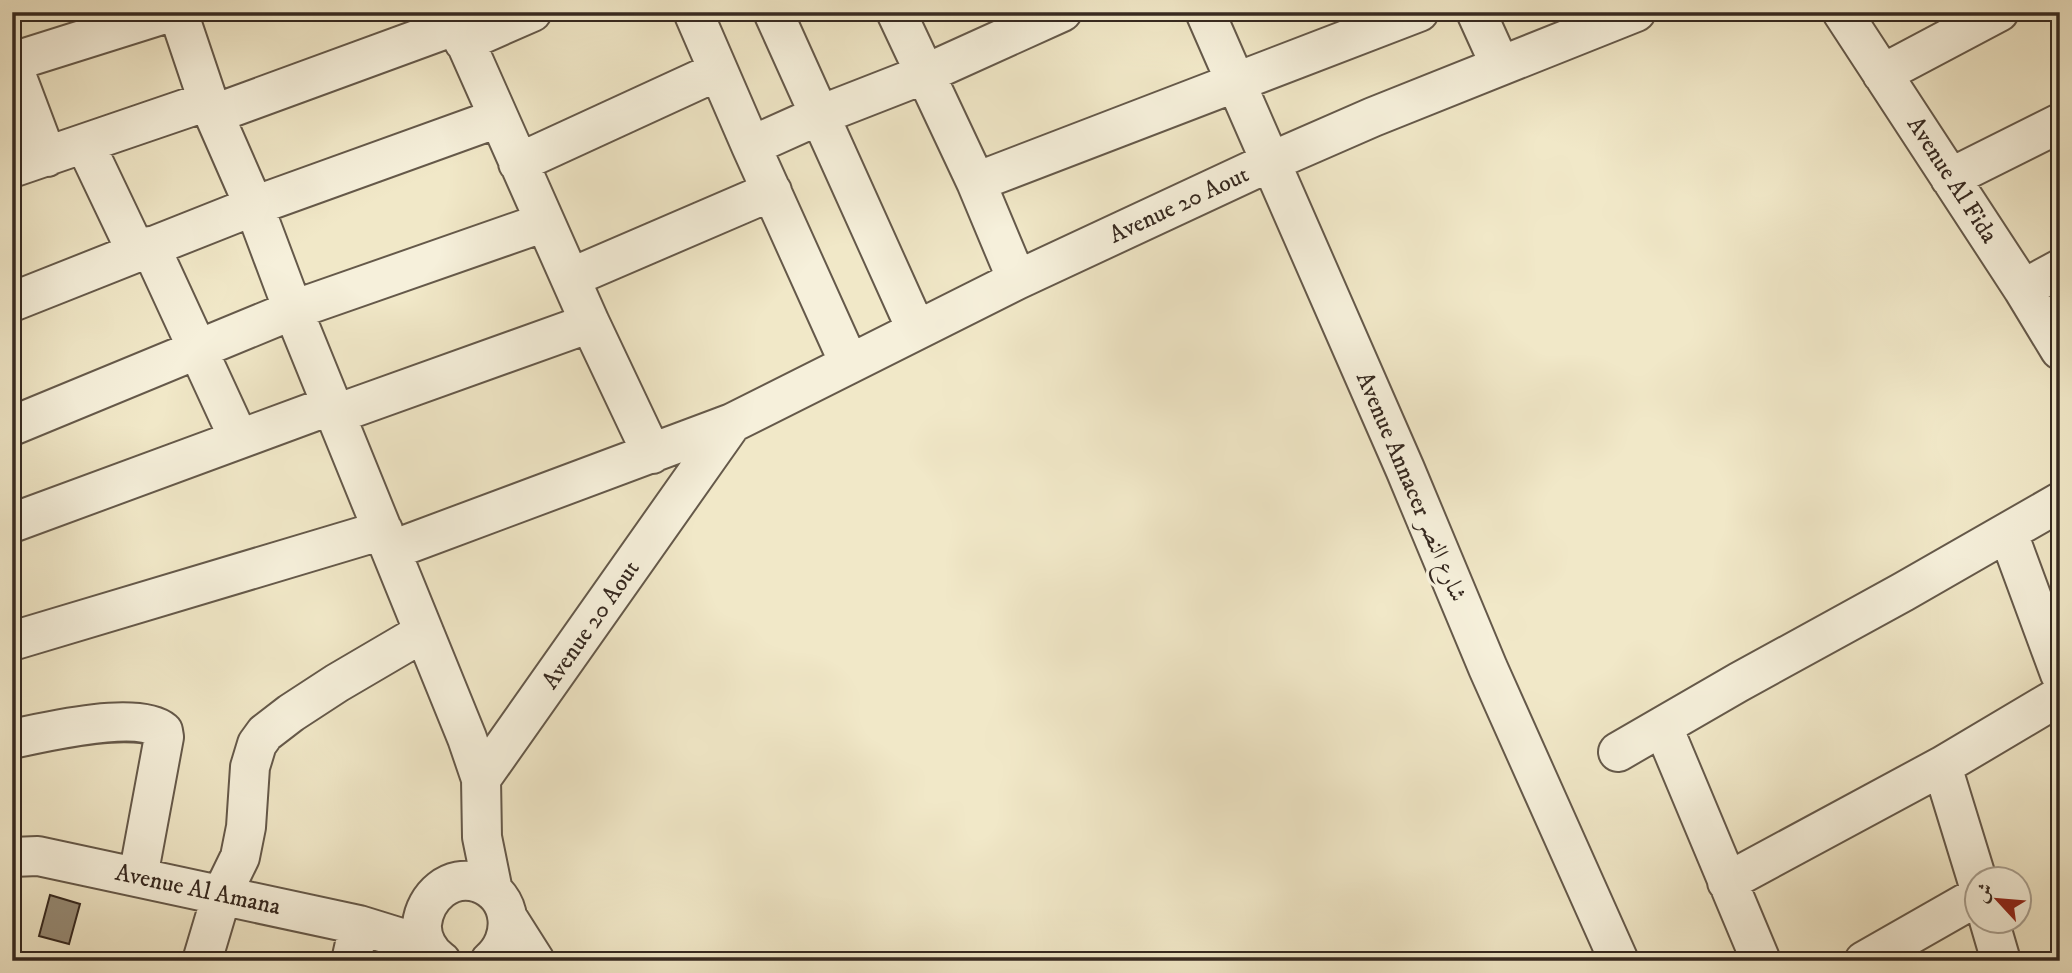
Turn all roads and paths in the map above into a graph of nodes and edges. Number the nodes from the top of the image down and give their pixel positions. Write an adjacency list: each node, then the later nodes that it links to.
1 (171, 12): 15 (street)
2 (178, 12): 21 (street)
3 (532, 12): 14 (street)
4 (693, 12): 17 (street)
5 (772, 12): 22 (street)
6 (896, 12): 18 (street)
7 (1062, 12): 18 (street)
8 (1205, 12): 20 (street, Avenue Annacer شارع النصر)
9 (1419, 12): 20 (street)
10 (1476, 12): 16 (street)
11 (1636, 12): 16 (street, Avenue 20 Aout)
12 (1842, 12): 19 (street, Avenue Al Fida)
13 (1998, 12): 19 (street)
14 (458, 26): 21 (street); 23 (street)
15 (12, 63): 28 (street)
16 (1500, 65): 27 (street, Avenue 20 Aout)
17 (718, 71): 26 (street); 29 (street)
18 (925, 74): 22 (street); 31 (street)
19 (1882, 74): 30 (street, Avenue Al Fida)
20 (1234, 82): 27 (street, Avenue Annacer شارع النصر); 31 (street)
21 (211, 108): 25 (street); 33 (street)
22 (820, 115): 26 (street); 43 (street)
23 (498, 118): 29 (street); 33 (street)
24 (2060, 122): 30 (street)
25 (85, 144): 28 (street); 35 (street)
26 (751, 146): 32 (street)
27 (1270, 162): 38 (street, Avenue 20 Aout); 79 (street, Avenue Annacer شارع النصر)
28 (29, 163)
29 (518, 163): 34 (street)
30 (1950, 178): 39 (street, Avenue Al Fida)
31 (976, 181): 38 (street)
32 (772, 191): 37 (street); 46 (street)
33 (254, 206): 35 (street); 41 (street)
34 (545, 222): 37 (street); 41 (street)
35 (143, 249): 40 (street); 44 (street)
36 (2060, 269): 39 (street)
37 (570, 278): 42 (street)
38 (1017, 280): 43 (street, Avenue 20 Aout)
39 (2023, 289): 45 (street, Avenue Al Fida)
40 (12, 302)
41 (293, 310): 44 (street); 47 (street)
42 (590, 323): 47 (street); 51 (street)
43 (916, 330): 46 (street, Avenue 20 Aout)
44 (198, 350): 49 (street); 50 (street)
45 (2060, 350)
46 (849, 363): 48 (street, Avenue 20 Aout)
47 (334, 410): 50 (street); 55 (street)
48 (732, 423): 51 (street, Avenue 20 Aout); 64 (street, Avenue 20 Aout)
49 (12, 426)
50 (239, 439): 53 (street)
51 (652, 454): 55 (street, Avenue 20 Aout)
52 (2060, 502): 54 (street)
53 (12, 523)
54 (2008, 533): 58 (street); 60 (street)
55 (388, 540): 56 (street); 57 (street, Avenue 20 Aout)
56 (424, 632): 64 (street); 70 (street)
57 (12, 641)
58 (2060, 674)
59 (2060, 696): 63 (street)
60 (1663, 727): 62 (street); 69 (street)
61 (12, 739): 68 (street)
62 (1618, 752)
63 (1942, 766): 67 (street); 69 (street)
64 (481, 779): 65 (street)
65 (482, 837): 72 (street); 73 (street)
66 (12, 857): 68 (street, Avenue Al Amana)
67 (1972, 864)
68 (138, 877): 70 (street, Avenue Al Amana)
69 (1727, 882): 80 (street)
70 (222, 894): 75 (street, Avenue Al Amana); 76 (street)
71 (1964, 904): 81 (street)
72 (501, 906): 73 (street, Avenue Al Amana); 77 (street); 78 (street)
73 (434, 926): 75 (street, Avenue Al Amana)
74 (1993, 934): 82 (street)
75 (364, 939)
76 (202, 961)
77 (490, 961)
78 (536, 961)
79 (1619, 961)
80 (1761, 961)
81 (1864, 961)
82 (2001, 961)

